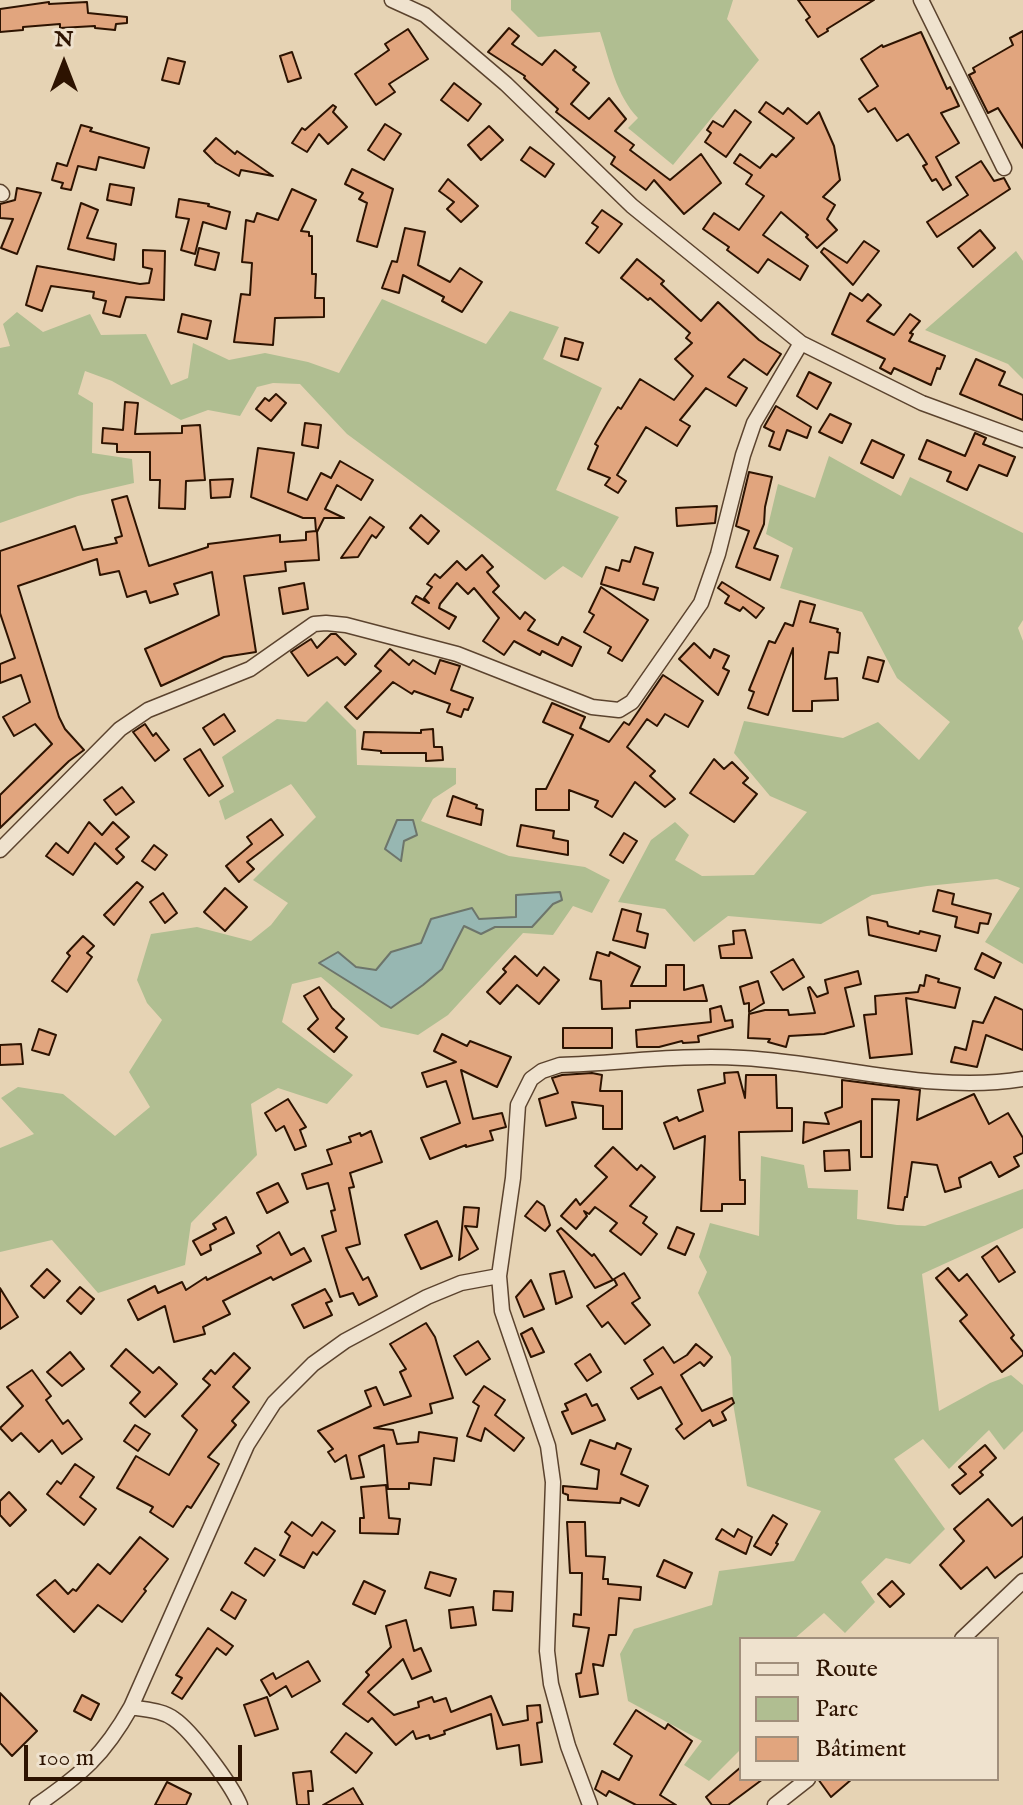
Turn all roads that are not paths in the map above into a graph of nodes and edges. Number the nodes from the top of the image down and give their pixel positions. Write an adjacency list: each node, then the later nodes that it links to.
1 (392, 0): 3 (street)
2 (921, 0): 4 (street)
3 (424, 8): 5 (street)
4 (1004, 168)
5 (801, 343): 6 (street); 7 (street)
6 (1023, 440)
7 (0, 850)
8 (1023, 1079): 9 (street)
9 (499, 1276): 12 (street); 16 (street)
10 (1023, 1581): 11 (street)
11 (964, 1637)
12 (131, 1707): 14 (street); 15 (street)
13 (805, 1781): 17 (street)
14 (37, 1805)
15 (240, 1805)
16 (590, 1805)
17 (775, 1805)

